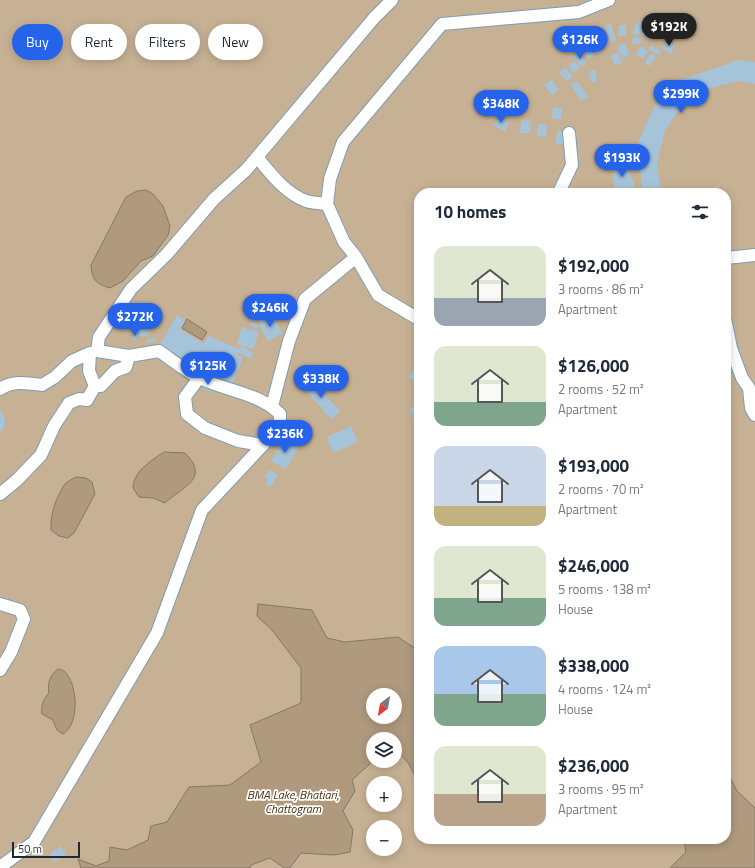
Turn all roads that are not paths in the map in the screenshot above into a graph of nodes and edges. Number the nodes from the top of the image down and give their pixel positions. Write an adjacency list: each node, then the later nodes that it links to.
1 (392, 0): 4 (street)
2 (609, 0): 6 (street)
3 (569, 133): 5 (street)
4 (257, 156): 6 (street); 12 (street)
5 (561, 188)
6 (327, 204): 8 (street)
7 (755, 255): 9 (street)
8 (356, 257): 10 (street); 17 (street)
9 (731, 257)
10 (414, 316)
11 (731, 348): 18 (street)
12 (93, 352): 13 (street); 15 (street); 16 (street)
13 (129, 356): 14 (street); 15 (street)
14 (199, 378): 17 (street); 19 (street)
15 (95, 386): 20 (street)
16 (0, 389)
17 (272, 406): 19 (street)
18 (755, 415)
19 (263, 445): 23 (street)
20 (0, 494)
21 (0, 604): 22 (street)
22 (0, 670)
23 (0, 867)

